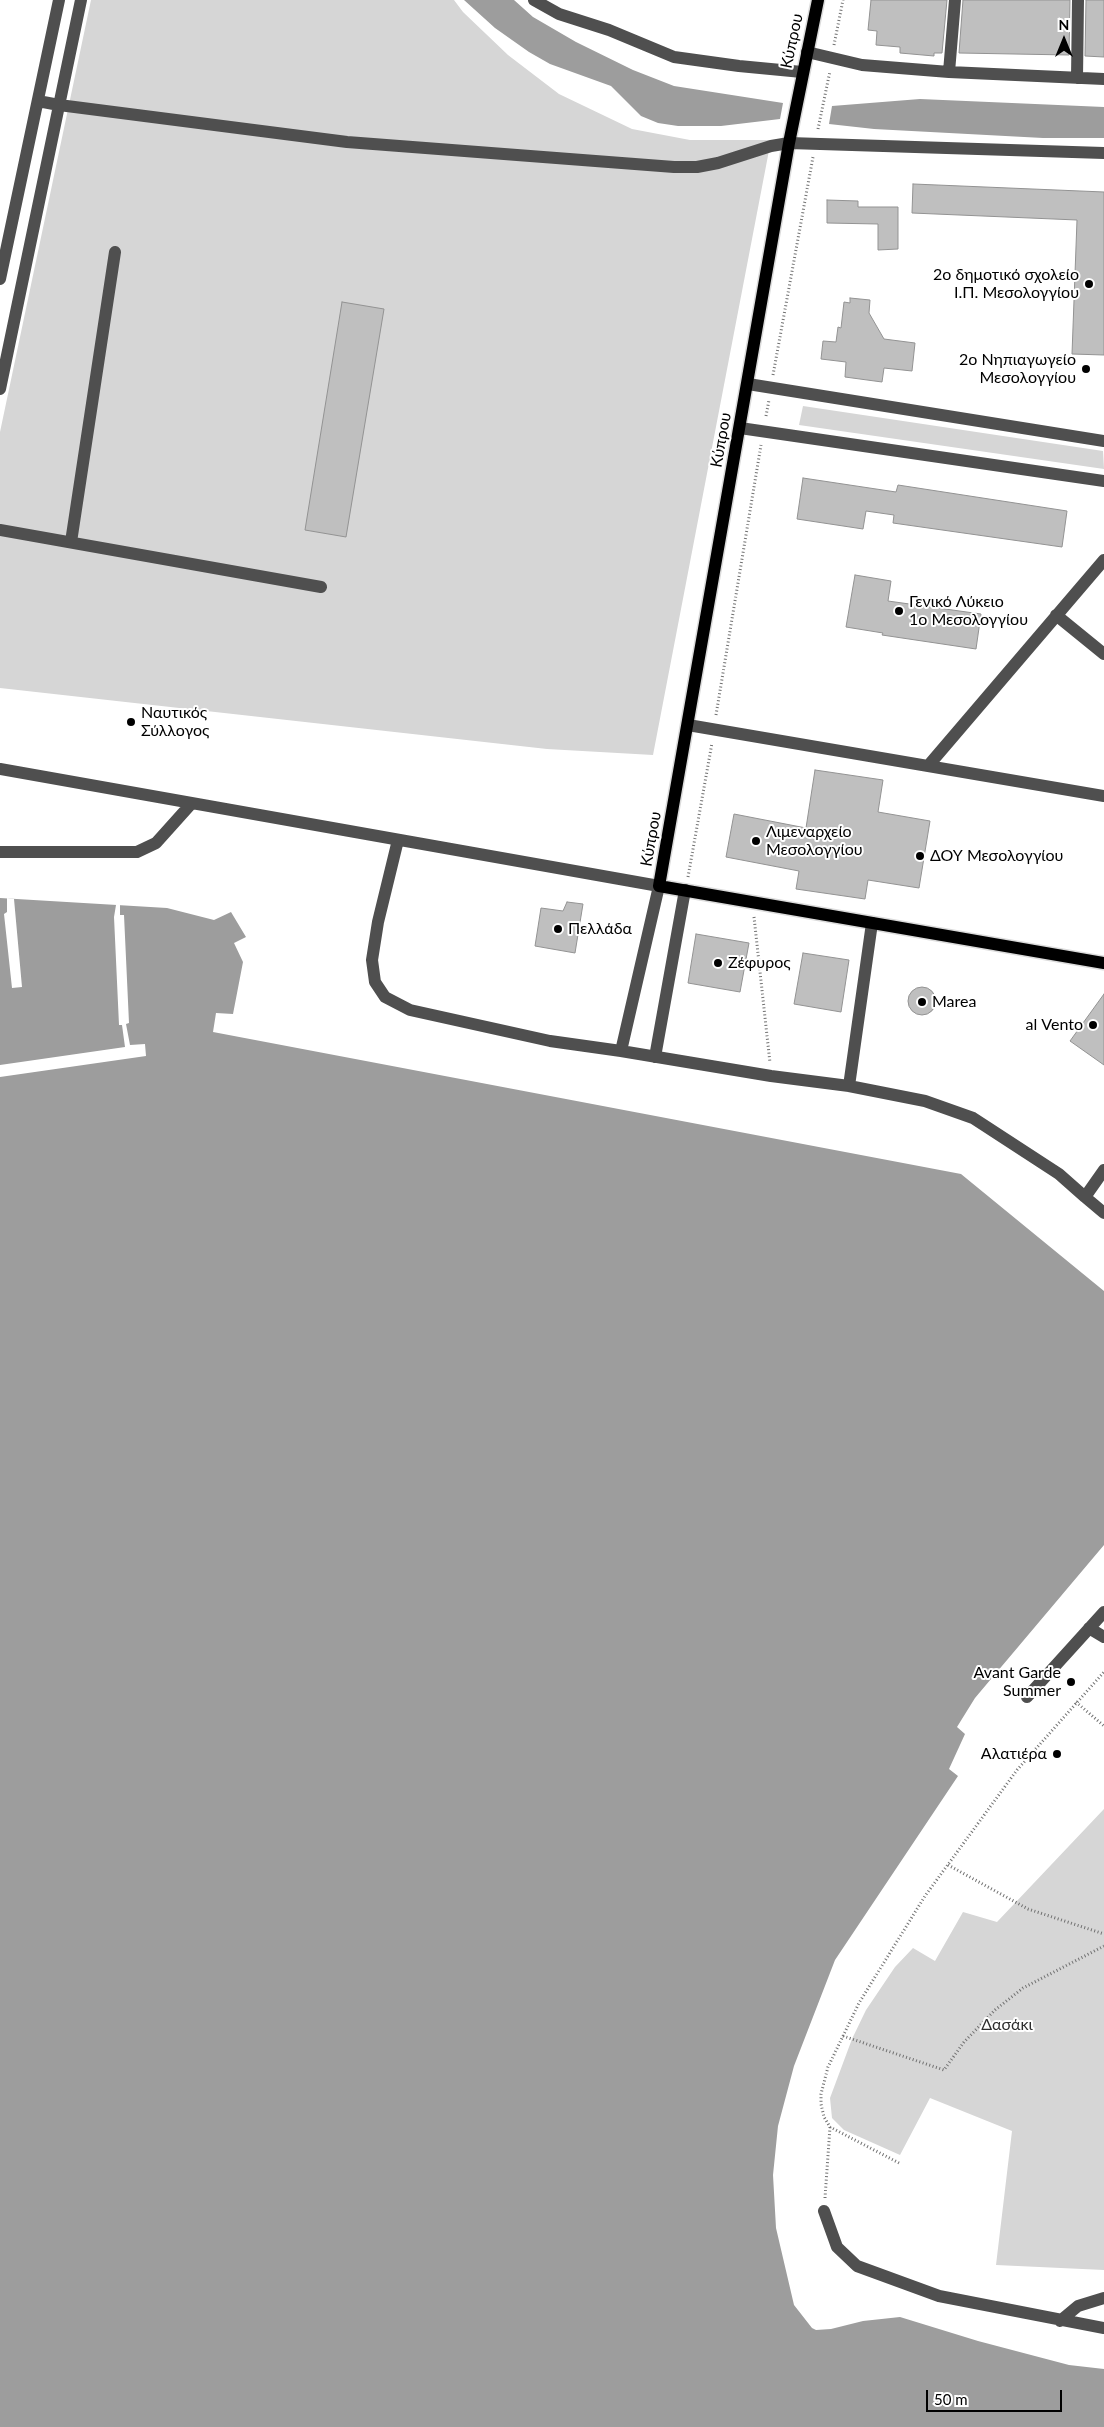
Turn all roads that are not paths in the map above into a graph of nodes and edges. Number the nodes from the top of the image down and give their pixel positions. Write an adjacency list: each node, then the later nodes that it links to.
1 (59, 0): 12 (street)
2 (81, 0): 13 (street)
3 (534, 0): 8 (street)
4 (818, 0): 7 (main road, Κύπρου)
5 (955, 0): 9 (street)
6 (1078, 0): 10 (street)
7 (807, 52): 8 (main road, Κύπρου); 9 (street)
8 (802, 72): 14 (main road, Κύπρου)
9 (950, 72): 10 (street)
10 (1077, 78): 11 (street)
11 (1104, 79)
12 (38, 100): 13 (street); 17 (street)
13 (59, 105): 14 (street); 19 (street)
14 (789, 143): 15 (street); 18 (main road, Κύπρου)
15 (1104, 153)
16 (115, 252): 24 (street)
17 (0, 278)
18 (748, 384): 20 (main road, Κύπρου); 21 (street)
19 (0, 389)
20 (740, 428): 22 (street); 29 (main road, Κύπρου)
21 (1104, 441)
22 (1104, 481)
23 (0, 530): 24 (street)
24 (71, 542): 26 (street)
25 (1104, 560): 27 (street)
26 (321, 587)
27 (1056, 615): 28 (street); 30 (street)
28 (1104, 654)
29 (688, 725): 30 (street); 36 (main road, Κύπρου)
30 (928, 766): 32 (street)
31 (0, 770): 33 (street)
32 (1104, 796)
33 (191, 804): 34 (street); 35 (street)
34 (398, 840): 36 (street); 40 (street)
35 (0, 852)
36 (659, 886): 37 (main road); 40 (street)
37 (685, 890): 38 (main road); 41 (street)
38 (872, 923): 39 (main road); 42 (street)
39 (1104, 963)
40 (621, 1051): 41 (street)
41 (655, 1057): 42 (street)
42 (849, 1086): 44 (street)
43 (1104, 1170): 44 (street)
44 (1085, 1196): 45 (street)
45 (1104, 1212)
46 (1104, 1612): 47 (street)
47 (1089, 1628): 48 (street); 49 (street)
48 (1104, 1637)
49 (1027, 1697)
50 (824, 2211): 52 (street)
51 (1104, 2298): 52 (street)
52 (1060, 2321): 53 (street)
53 (1104, 2328)

